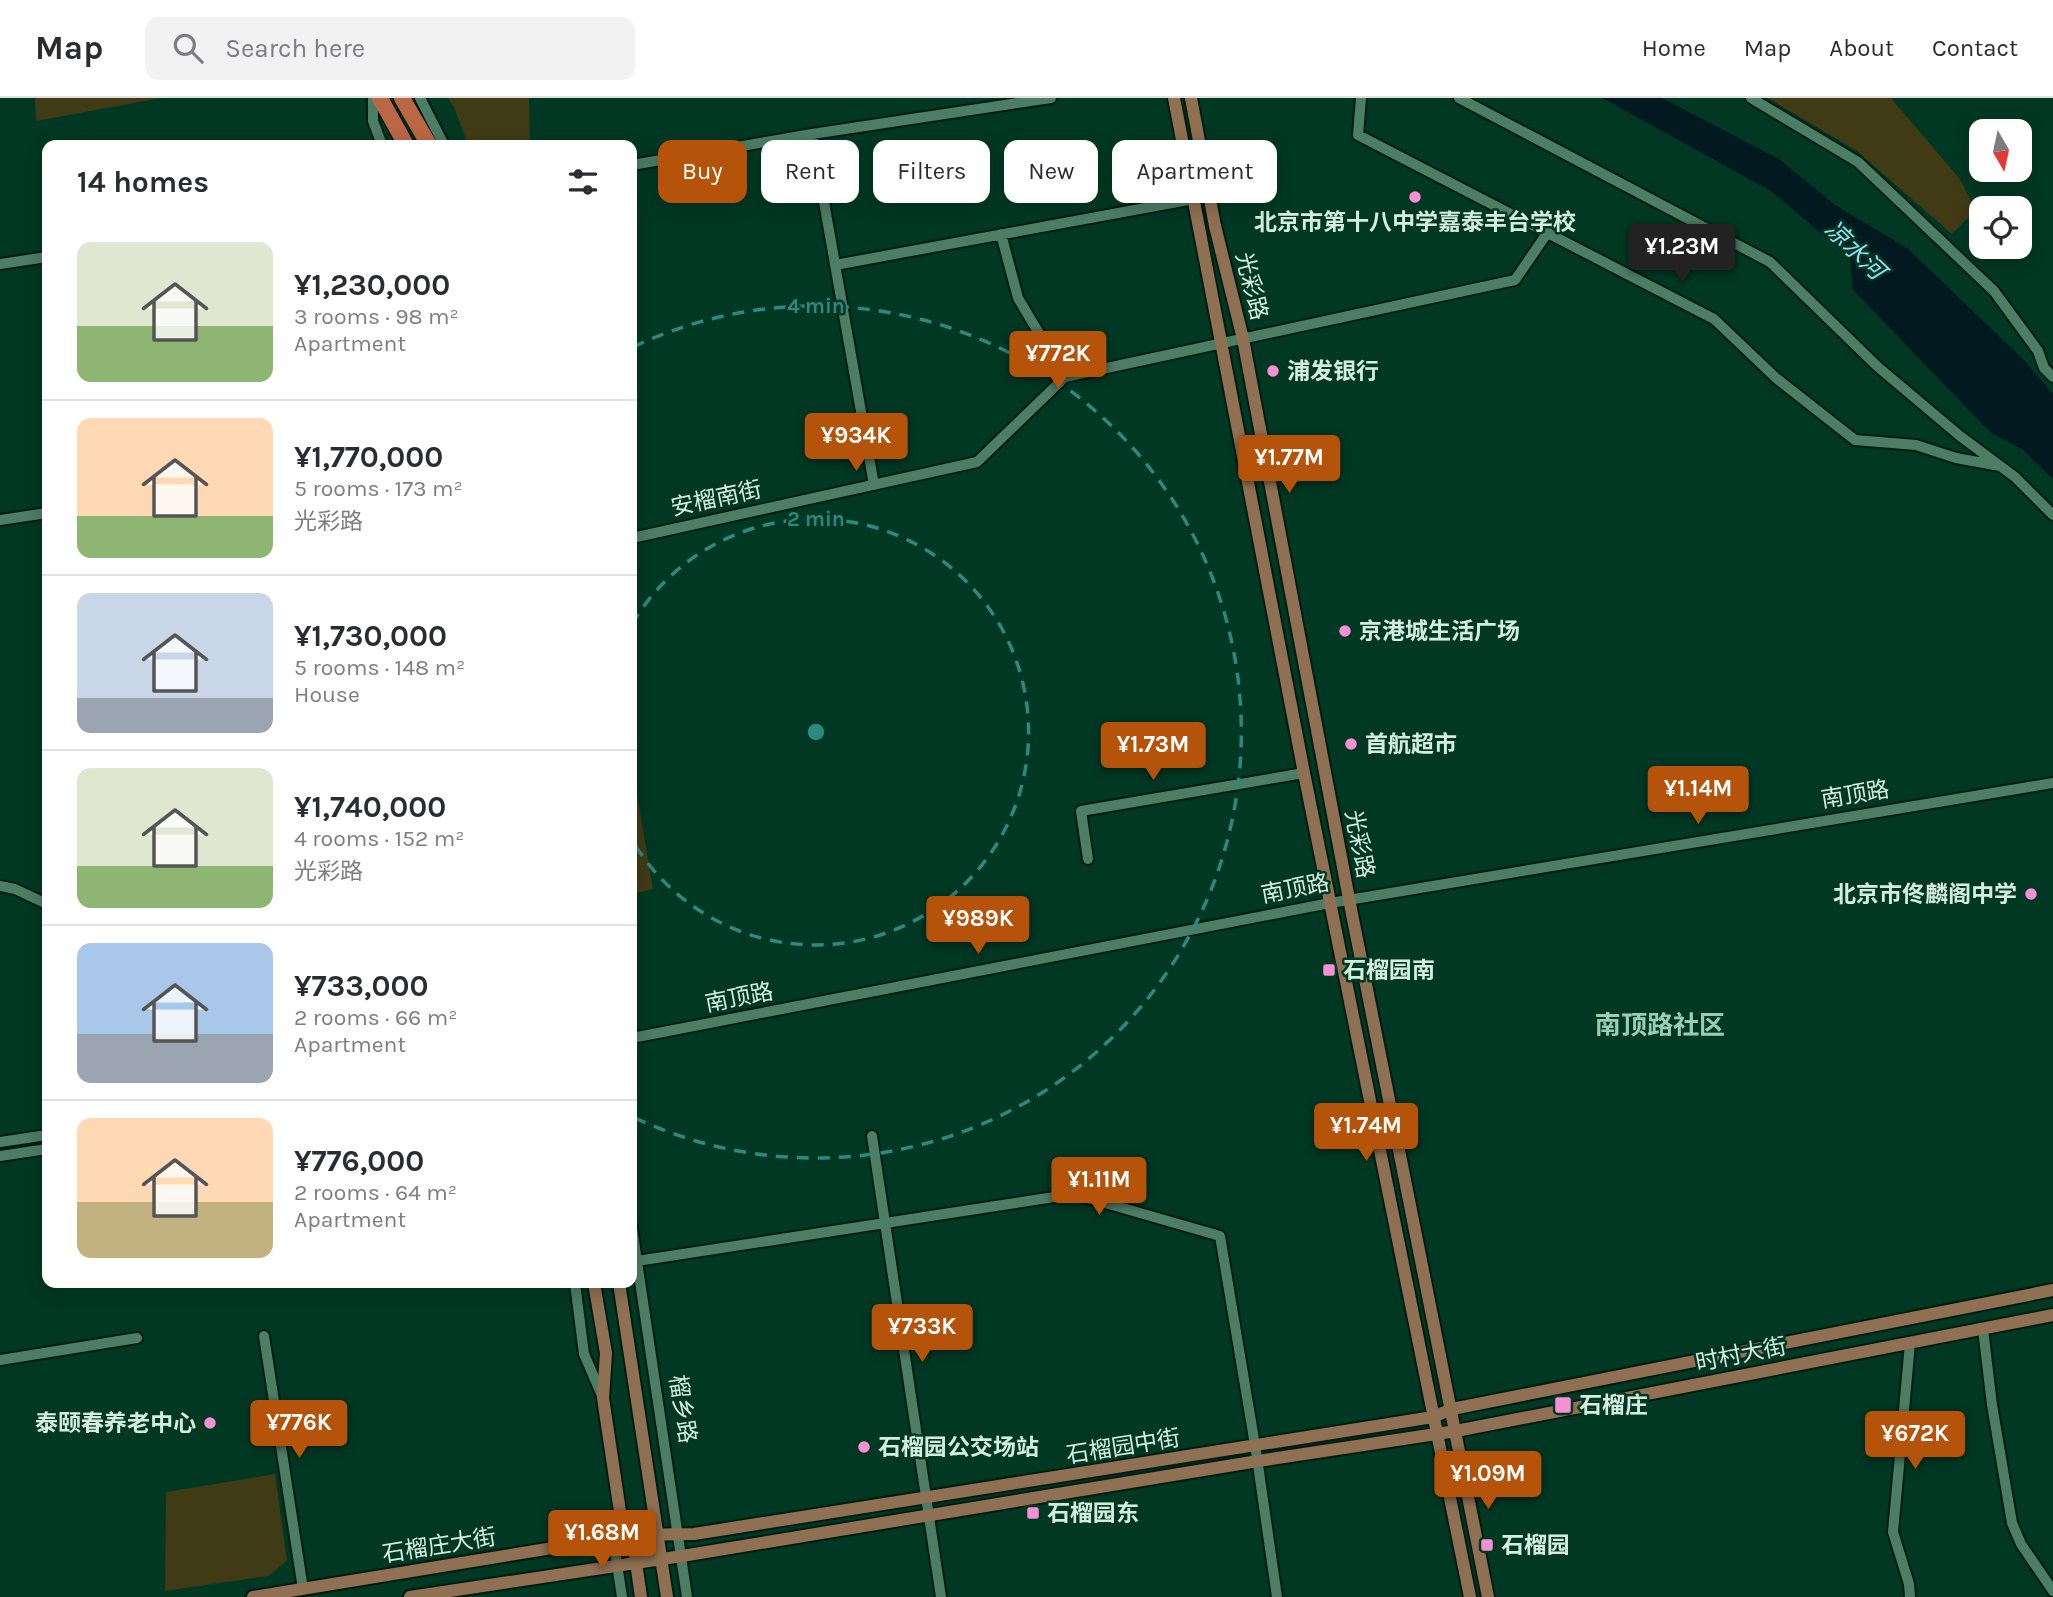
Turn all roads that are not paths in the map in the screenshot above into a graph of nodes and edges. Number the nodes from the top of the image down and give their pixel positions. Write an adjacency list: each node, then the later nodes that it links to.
1 (373, 98): 12 (street)
2 (380, 98): 13 (highway)
3 (402, 98): 14 (highway)
4 (418, 98): 15 (highway); 16 (street)
5 (1051, 98): 11 (street)
6 (1174, 98): 17 (main road, 光彩路)
7 (1191, 98): 26 (main road, 光彩路)
8 (1362, 98): 21 (street)
9 (1459, 98): 30 (street)
10 (1751, 98): 29 (street)
11 (812, 134): 18 (street); 25 (street)
12 (381, 140)
13 (403, 140)
14 (427, 140)
15 (429, 140)
16 (441, 140)
17 (1182, 140)
18 (637, 164)
19 (1172, 203): 22 (street)
20 (1195, 203): 27 (main road, 光彩路)
21 (1548, 232): 26 (street); 30 (street)
22 (1001, 234): 25 (street); 28 (street)
23 (42, 258): 24 (street)
24 (0, 264)
25 (835, 265): 31 (street)
26 (1243, 339): 27 (street); 40 (main road, 光彩路)
27 (1222, 343): 28 (street); 36 (main road, 光彩路)
28 (1065, 377): 31 (street, 安榴南街)
29 (2053, 377)
30 (2000, 466): 33 (street)
31 (874, 485): 35 (street, 安榴南街)
32 (42, 514): 34 (street)
33 (2053, 515)
34 (0, 520)
35 (637, 537)
36 (1304, 773): 38 (street); 42 (main road, 光彩路)
37 (2053, 783): 40 (street, 南顶路)
38 (1088, 859)
39 (0, 886): 41 (street)
40 (1349, 900): 42 (street, 南顶路); 62 (main road, 光彩路)
41 (42, 902)
42 (1330, 903): 43 (street, 南顶路); 63 (main road, 光彩路)
43 (637, 1037)
44 (42, 1136): 46 (street)
45 (872, 1136): 49 (street)
46 (0, 1142)
47 (42, 1150): 48 (street)
48 (0, 1156)
49 (885, 1223): 50 (street); 66 (street); 68 (street)
50 (637, 1261): 70 (street, 榴乡路)
51 (576, 1288): 61 (street)
52 (595, 1288): 61 (main road)
53 (620, 1288): 72 (main road, 榴乡路)
54 (2053, 1290): 62 (main road, 时村大街)
55 (2053, 1315): 56 (main road, 时村大街)
56 (1983, 1329): 59 (main road, 时村大街); 79 (street)
57 (264, 1336): 78 (street)
58 (137, 1338): 60 (street)
59 (1910, 1343): 64 (main road, 时村大街); 90 (street)
60 (0, 1360)
61 (603, 1398): 71 (main road)
62 (1452, 1409): 63 (main road, 石榴园中街); 64 (main road, 光彩路)
63 (1433, 1418): 65 (main road, 光彩路); 66 (main road, 石榴园中街)
64 (1456, 1431): 65 (main road, 时村大街); 89 (main road, 光彩路)
65 (1437, 1434): 67 (main road, 石榴园中街); 88 (main road, 光彩路)
66 (1255, 1445): 67 (street); 68 (main road, 石榴园中街)
67 (1258, 1461): 69 (main road, 石榴园中街); 87 (street)
68 (926, 1498): 69 (street); 70 (main road, 石榴园中街)
69 (929, 1516): 74 (main road, 石榴园中街); 86 (street)
70 (679, 1534): 72 (main road, 石榴园中街); 74 (street, 榴乡路)
71 (632, 1535): 72 (main road, 石榴园中街); 73 (main road, 石榴庄大街); 76 (main road)
72 (659, 1535): 75 (main road, 榴乡路)
73 (613, 1538): 77 (street); 78 (main road, 石榴庄大街)
74 (682, 1556): 75 (main road, 石榴园中街); 85 (street, 榴乡路)
75 (662, 1560): 76 (main road, 石榴园中街); 84 (main road, 榴乡路)
76 (636, 1564): 77 (main road, 石榴庄大街); 83 (main road)
77 (617, 1566): 81 (main road, 石榴庄大街); 82 (street)
78 (303, 1589): 80 (main road, 石榴庄大街)
79 (2053, 1591)
80 (253, 1597)
81 (410, 1597)
82 (622, 1597)
83 (641, 1597)
84 (667, 1597)
85 (687, 1597)
86 (941, 1597)
87 (1277, 1597)
88 (1470, 1597)
89 (1488, 1597)
90 (1910, 1597)

